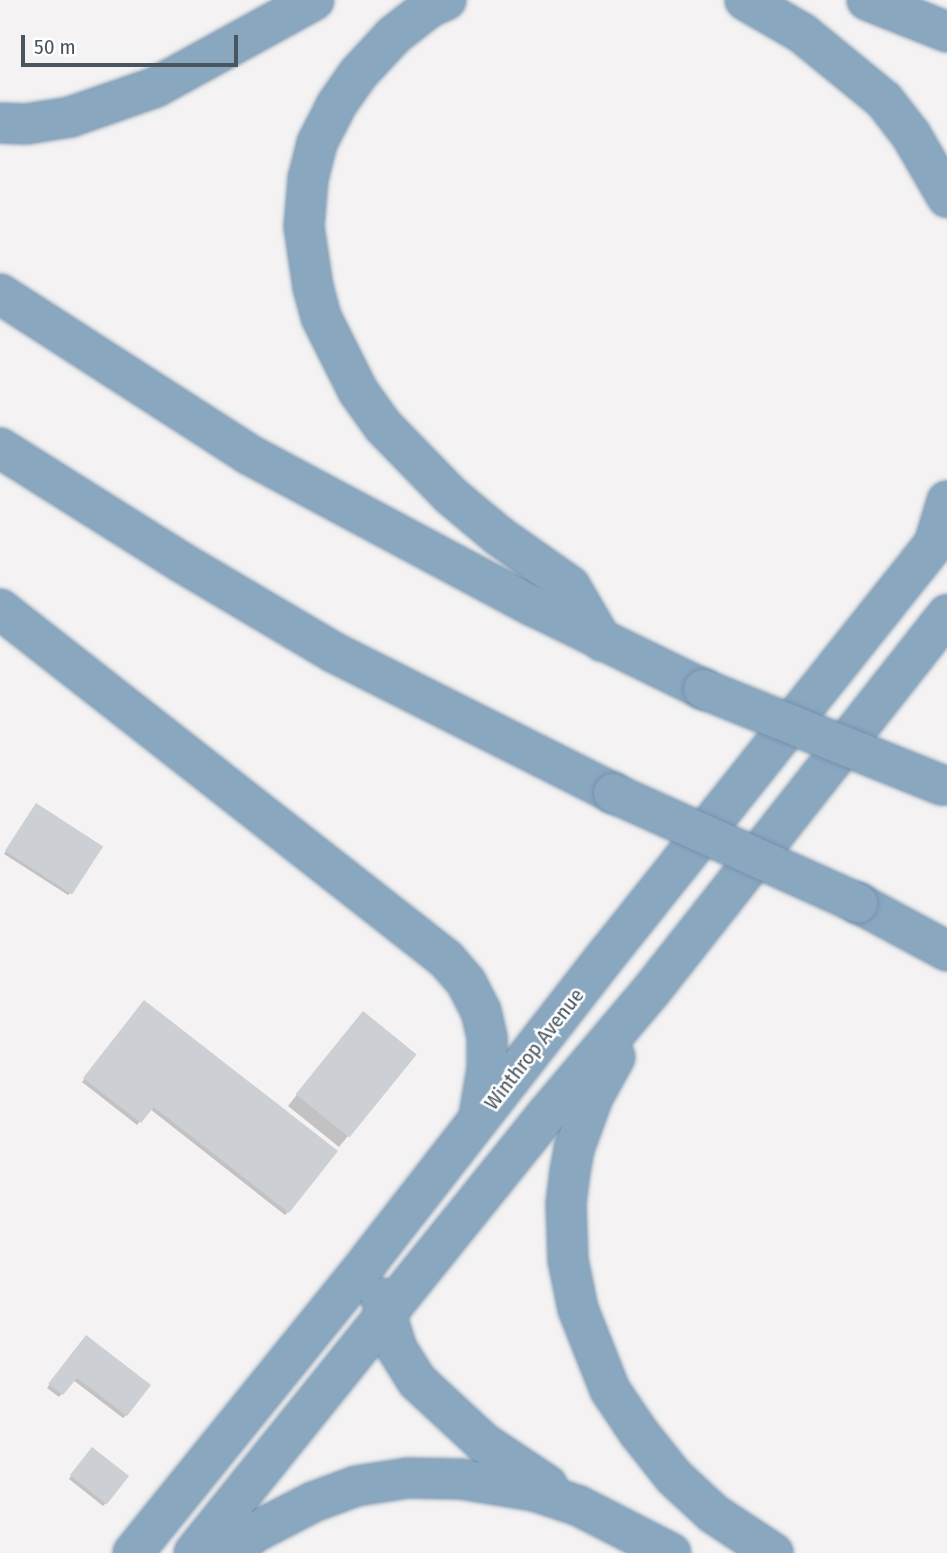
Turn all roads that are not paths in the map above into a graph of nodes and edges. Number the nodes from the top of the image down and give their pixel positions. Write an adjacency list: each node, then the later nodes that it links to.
1 (314, 0): 6 (highway)
2 (446, 0): 13 (highway)
3 (745, 0): 7 (highway)
4 (867, 0): 5 (highway)
5 (947, 32)
6 (0, 123)
7 (947, 197)
8 (0, 294): 13 (highway)
9 (0, 448): 15 (highway, bridge)
10 (947, 501): 19 (highway, Winthrop Avenue)
11 (0, 608): 19 (highway)
12 (947, 615): 18 (highway)
13 (602, 641): 14 (highway, bridge)
14 (944, 786)
15 (858, 903): 16 (highway); 17 (highway)
16 (947, 929)
17 (947, 951)
18 (651, 991): 21 (highway); 27 (highway)
19 (479, 1120): 20 (highway, Winthrop Avenue)
20 (370, 1259): 21 (highway); 23 (highway, Winthrop Avenue)
21 (386, 1316): 22 (highway); 24 (highway)
22 (571, 1503): 25 (highway); 26 (highway)
23 (133, 1553)
24 (194, 1553)
25 (230, 1553)
26 (671, 1553)
27 (773, 1553)

